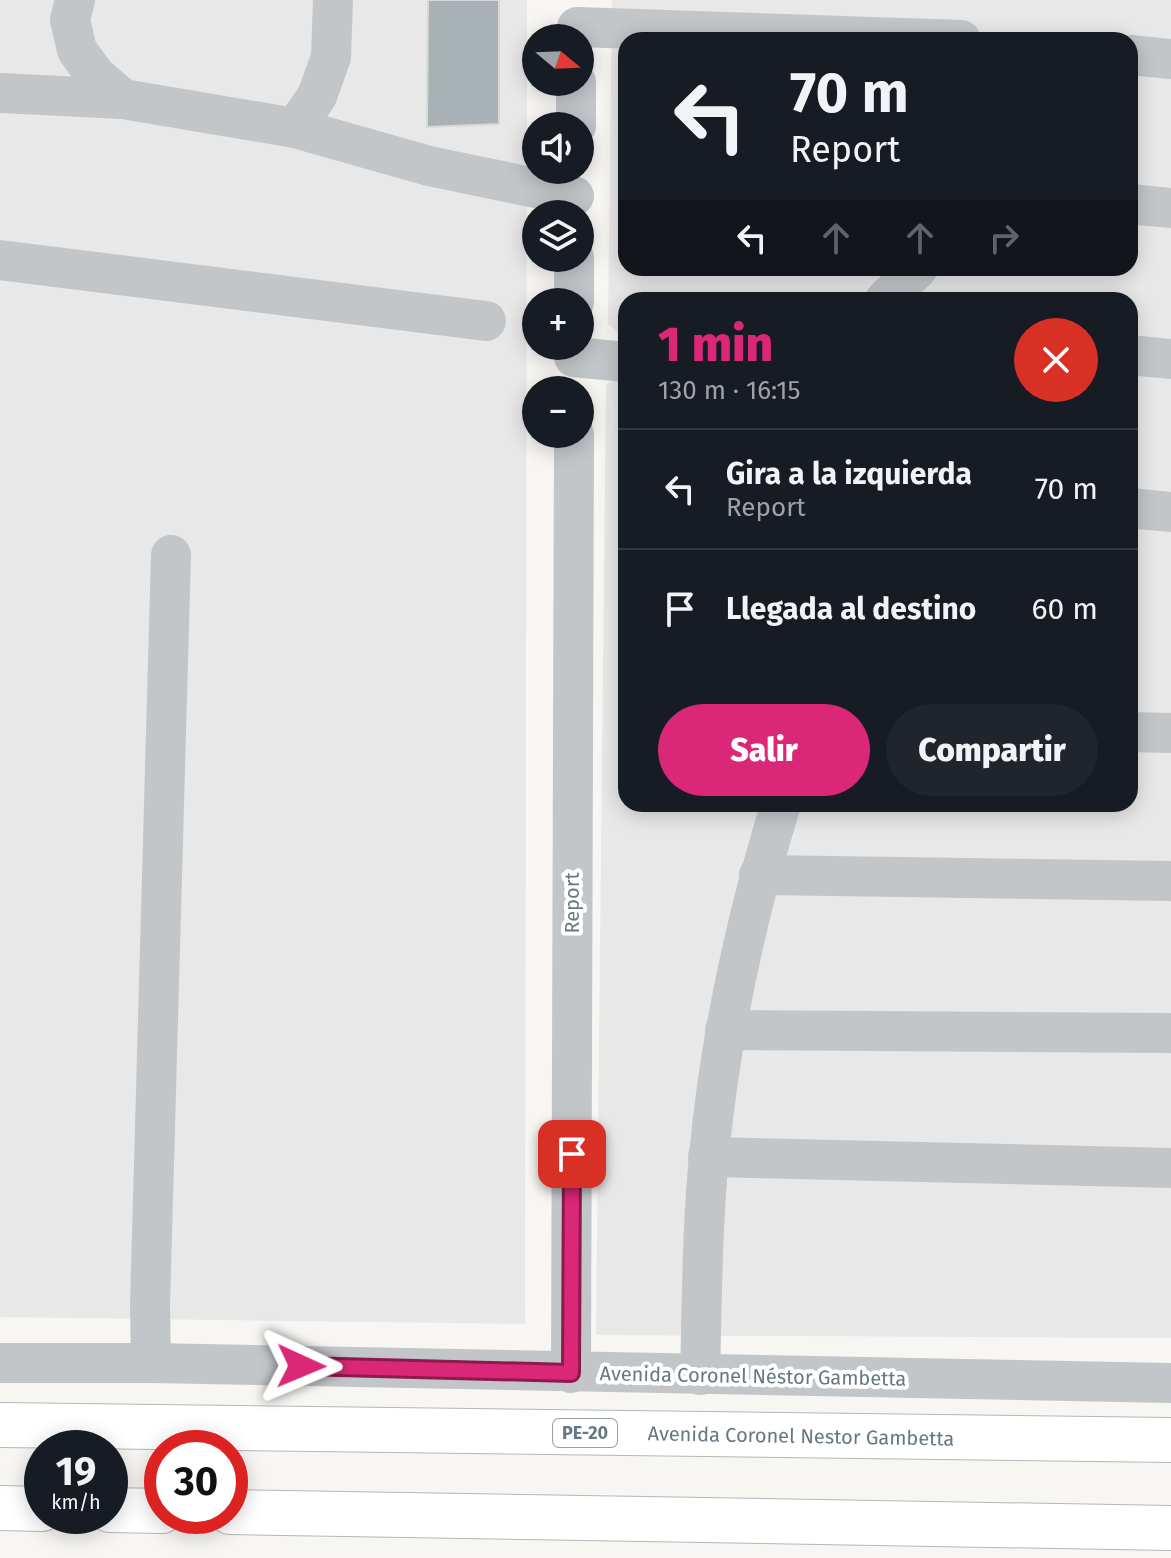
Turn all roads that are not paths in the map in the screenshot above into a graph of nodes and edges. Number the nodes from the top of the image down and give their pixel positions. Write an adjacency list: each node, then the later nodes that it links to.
1 (75, 0): 8 (street)
2 (333, 0): 9 (street)
3 (578, 22): 4 (street)
4 (791, 32)
5 (1138, 56): 6 (street)
6 (1171, 59)
7 (0, 93): 8 (street)
8 (123, 99): 9 (street)
9 (295, 128): 10 (street)
10 (575, 193)
11 (1138, 205): 12 (street)
12 (1171, 208)
13 (0, 260): 16 (street)
14 (910, 276): 15 (street)
15 (893, 292)
16 (486, 321)
17 (1138, 356): 18 (street)
18 (1171, 359)
19 (618, 362): 20 (street)
20 (574, 364)
21 (574, 448): 36 (street, Report)
22 (1138, 509): 23 (street)
23 (1171, 512)
24 (171, 555): 35 (street)
25 (1138, 732): 26 (street)
26 (1171, 733)
27 (779, 812): 28 (street)
28 (759, 875): 29 (street); 30 (street)
29 (1171, 881)
30 (725, 1030): 31 (street); 32 (street)
31 (1171, 1033)
32 (708, 1157): 33 (street); 37 (street)
33 (1171, 1168)
34 (0, 1363): 35 (street, Avenida Coronel Néstor Gambetta)
35 (151, 1363): 36 (street, Avenida Coronel Néstor Gambetta)
36 (571, 1373): 37 (street, Avenida Coronel Néstor Gambetta)
37 (700, 1375): 38 (street, Avenida Coronel Néstor Gambetta)
38 (1171, 1383)
39 (0, 1425): 40 (highway, Avenida Coronel Nestor Gambetta / PE-20)
40 (1171, 1440)
41 (0, 1508): 42 (highway)
42 (24, 1509)
43 (248, 1512): 44 (highway)
44 (957, 1524): 45 (highway); 46 (highway)
45 (1171, 1528)
46 (1067, 1558)

